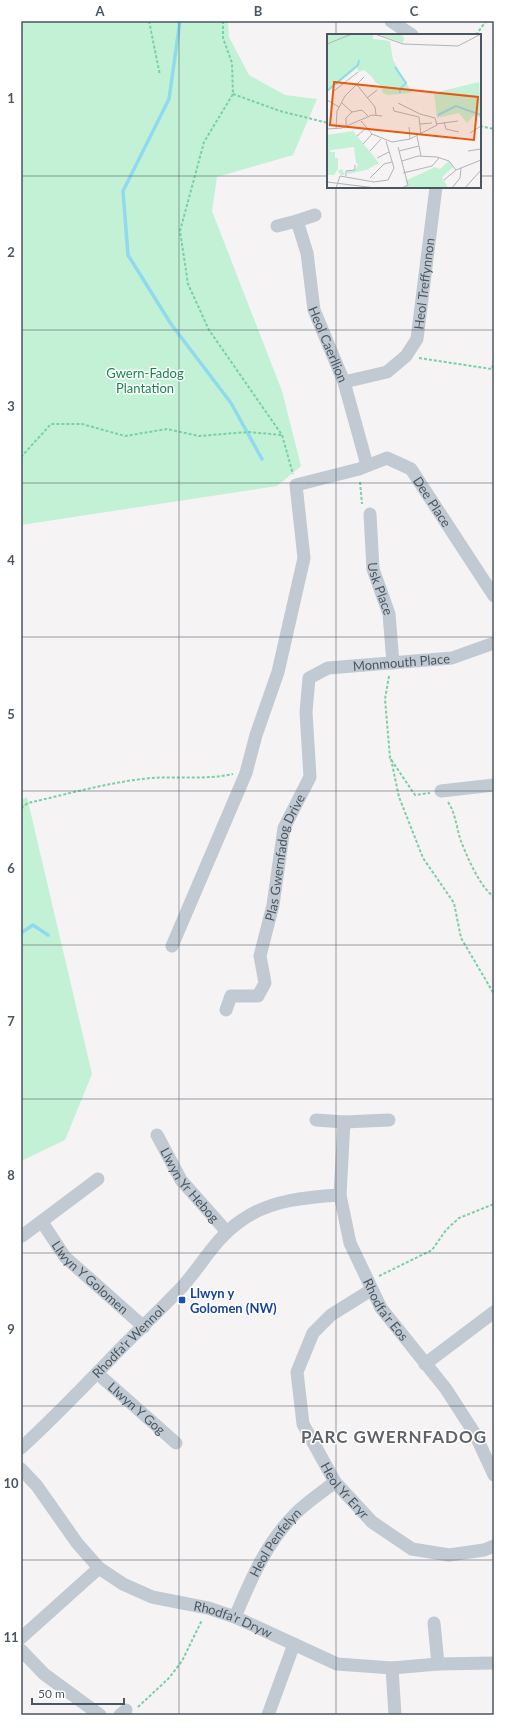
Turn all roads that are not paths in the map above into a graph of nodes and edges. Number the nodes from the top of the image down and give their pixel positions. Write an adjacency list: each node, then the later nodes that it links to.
1 (391, 21): 2 (street)
2 (410, 34)
3 (436, 188): 7 (street, Heol Treffynnon)
4 (315, 215): 5 (street)
5 (297, 221): 6 (street); 7 (street, Heol Caerllion)
6 (277, 226)
7 (344, 382): 8 (street, Heol Caerllion)
8 (363, 467): 10 (street, Dee Place); 16 (street, Dee Place)
9 (370, 514): 12 (street, Usk Place)
10 (494, 596)
11 (494, 643): 12 (street, Monmouth Place)
12 (392, 663): 13 (street, Monmouth Place)
13 (309, 678): 17 (street, Plas Gwernfadog Drive)
14 (494, 785): 15 (street)
15 (441, 791)
16 (172, 946)
17 (226, 1010)
18 (316, 1120): 20 (street)
19 (388, 1120): 20 (street)
20 (344, 1122): 23 (street, Rhodfa'r Eos)
21 (157, 1135): 25 (street, Llwyn Yr Hebog)
22 (98, 1179): 24 (street)
23 (340, 1195): 25 (street, Rhodfa'r Wennol); 27 (street, Rhodfa'r Eos)
24 (42, 1222): 26 (street); 29 (street, Llwyn Y Golomen)
25 (227, 1232): 29 (street, Rhodfa'r Wennol)
26 (22, 1236)
27 (369, 1286): 30 (street, Rhodfa'r Eos); 36 (street, Heol Yr Eryr)
28 (494, 1312): 30 (street)
29 (144, 1327): 31 (street, Rhodfa'r Wennol)
30 (425, 1364): 35 (street, Rhodfa'r Eos)
31 (96, 1373): 32 (street, Llwyn Y Gog); 33 (street, Rhodfa'r Wennol)
32 (176, 1443)
33 (21, 1448)
34 (21, 1469): 38 (street, Rhodfa'r Dryw)
35 (494, 1475)
36 (335, 1482): 37 (street, Heol Yr Eryr); 39 (street, Heol Penfelyn)
37 (494, 1546)
38 (99, 1568): 39 (street, Rhodfa'r Dryw); 41 (street)
39 (235, 1617): 42 (street, Rhodfa'r Dryw)
40 (434, 1623): 45 (street)
41 (21, 1638)
42 (294, 1644): 46 (street, Rhodfa'r Dryw); 48 (street)
43 (21, 1650): 47 (street)
44 (494, 1662): 45 (street, Rhodfa'r Dryw)
45 (438, 1664): 46 (street, Rhodfa'r Dryw)
46 (392, 1668): 49 (street)
47 (100, 1715)
48 (268, 1715)
49 (395, 1715)

